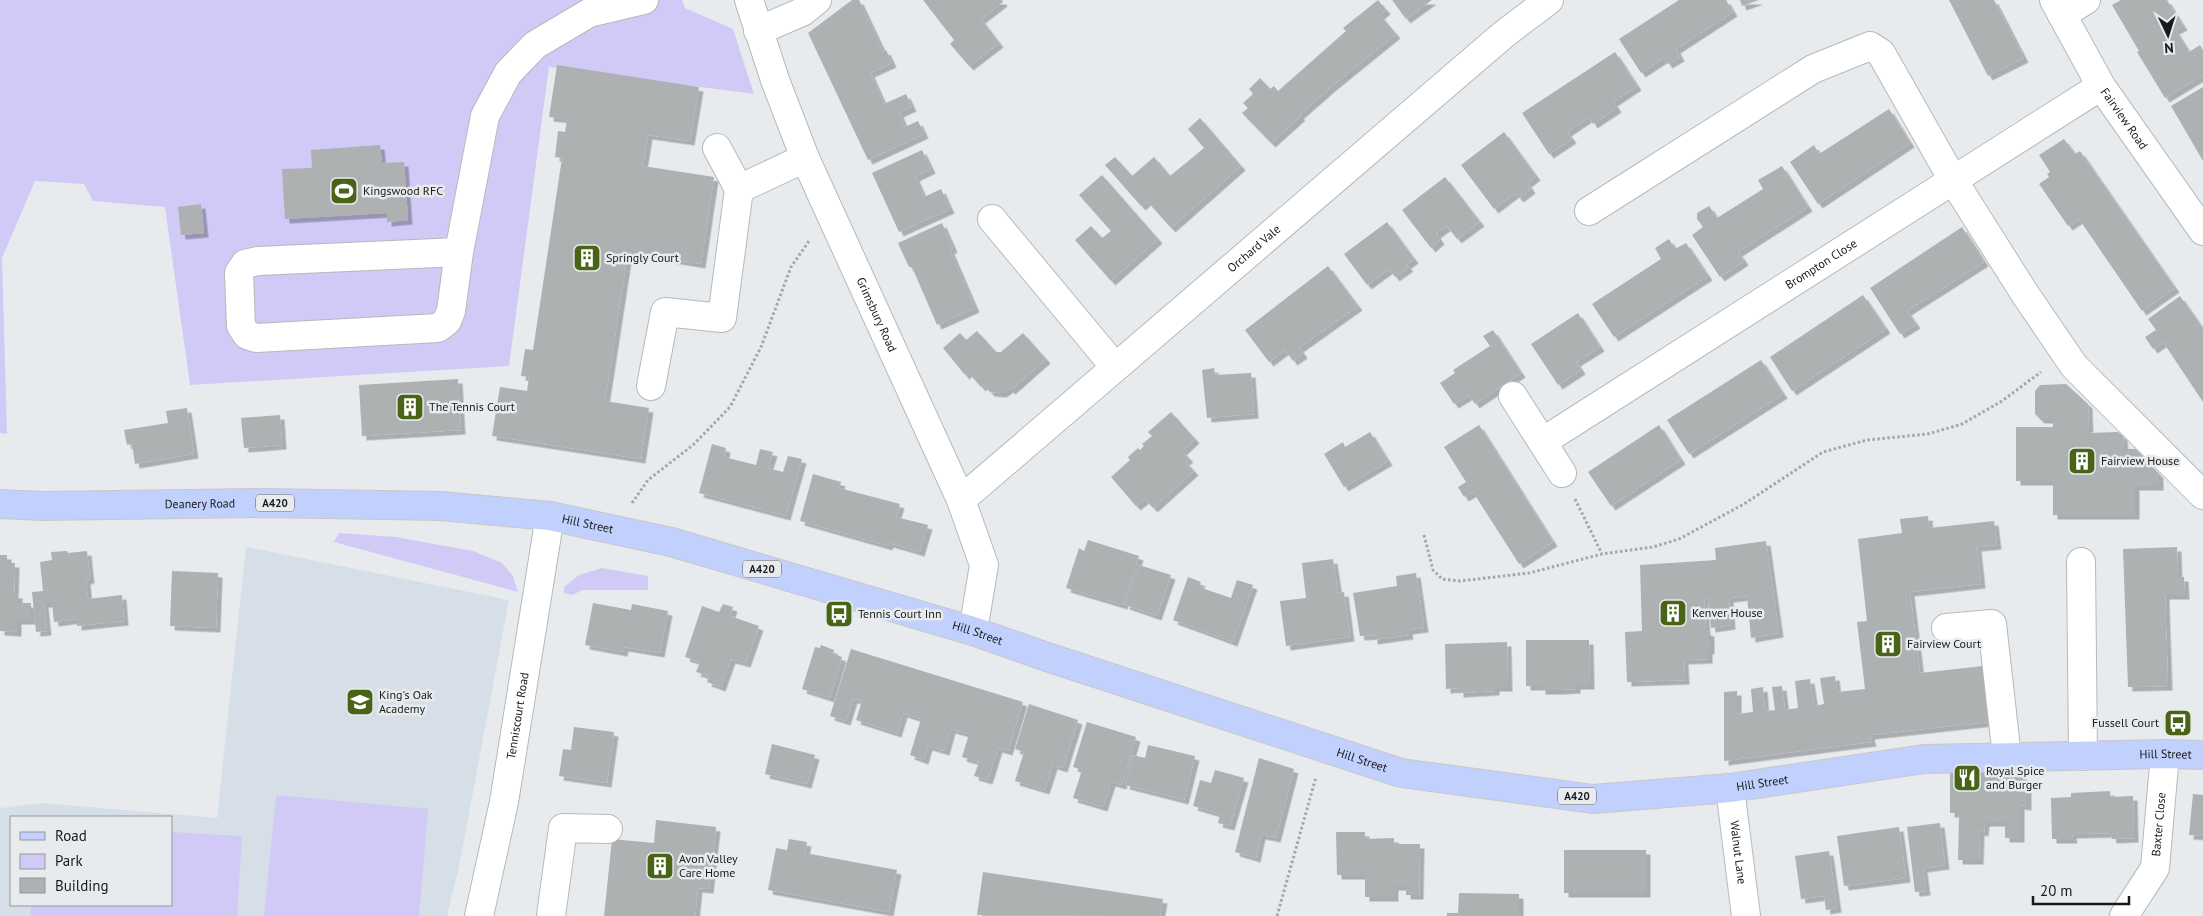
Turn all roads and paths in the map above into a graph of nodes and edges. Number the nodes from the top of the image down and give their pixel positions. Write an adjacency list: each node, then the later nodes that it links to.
1 (644, 0): 17 (street)
2 (749, 0): 7 (street, Grimsbury Road)
3 (818, 0): 7 (street)
4 (1549, 0): 19 (street, Orchard Vale)
5 (2086, 0): 6 (street)
6 (2058, 7): 8 (street, Fairview Road)
7 (758, 31): 10 (street, Grimsbury Road)
8 (2102, 86): 11 (street, Brompton Close); 16 (street, Fairview Road)
9 (717, 148): 12 (street)
10 (805, 158): 12 (street); 13 (street, Grimsbury Road)
11 (1953, 180): 14 (street); 18 (street); 22 (street, Brompton Close)
12 (739, 188): 20 (street)
13 (829, 211): 25 (street, Grimsbury Road); 28 (path)
14 (1590, 211)
15 (992, 219): 19 (street)
16 (2203, 231)
17 (459, 252): 17 (street)
18 (2065, 353): 24 (street); 30 (path)
19 (1115, 367): 25 (street, Orchard Vale)
20 (651, 386)
21 (1513, 396): 22 (street)
22 (1542, 442): 23 (street)
23 (1562, 473): 30 (path)
24 (2203, 495)
25 (960, 500): 33 (street, Grimsbury Road)
26 (0, 504): 27 (main road, Deanery Road / A420)
27 (550, 516): 28 (main road, Hill Street / A420); 41 (street, Tenniscourt Road)
28 (614, 530): 33 (main road, Hill Street / A420)
29 (1424, 535): 30 (path)
30 (1602, 554)
31 (2081, 562): 37 (street)
32 (1946, 628): 38 (street)
33 (973, 631): 34 (main road, Hill Street / A420)
34 (1324, 748): 39 (main road, Hill Street / A420); 43 (path)
35 (2164, 754): 36 (main road, Hill Street / A420); 37 (main road, Hill Street / A420); 45 (street, Baxter Close)
36 (2203, 755)
37 (2083, 756): 38 (main road, Hill Street / A420)
38 (2007, 757): 39 (main road, Hill Street / A420)
39 (1730, 788): 44 (street, Walnut Lane)
40 (608, 830): 42 (street)
41 (479, 916)
42 (551, 916)
43 (1277, 916)
44 (1746, 916)
45 (2124, 916)

